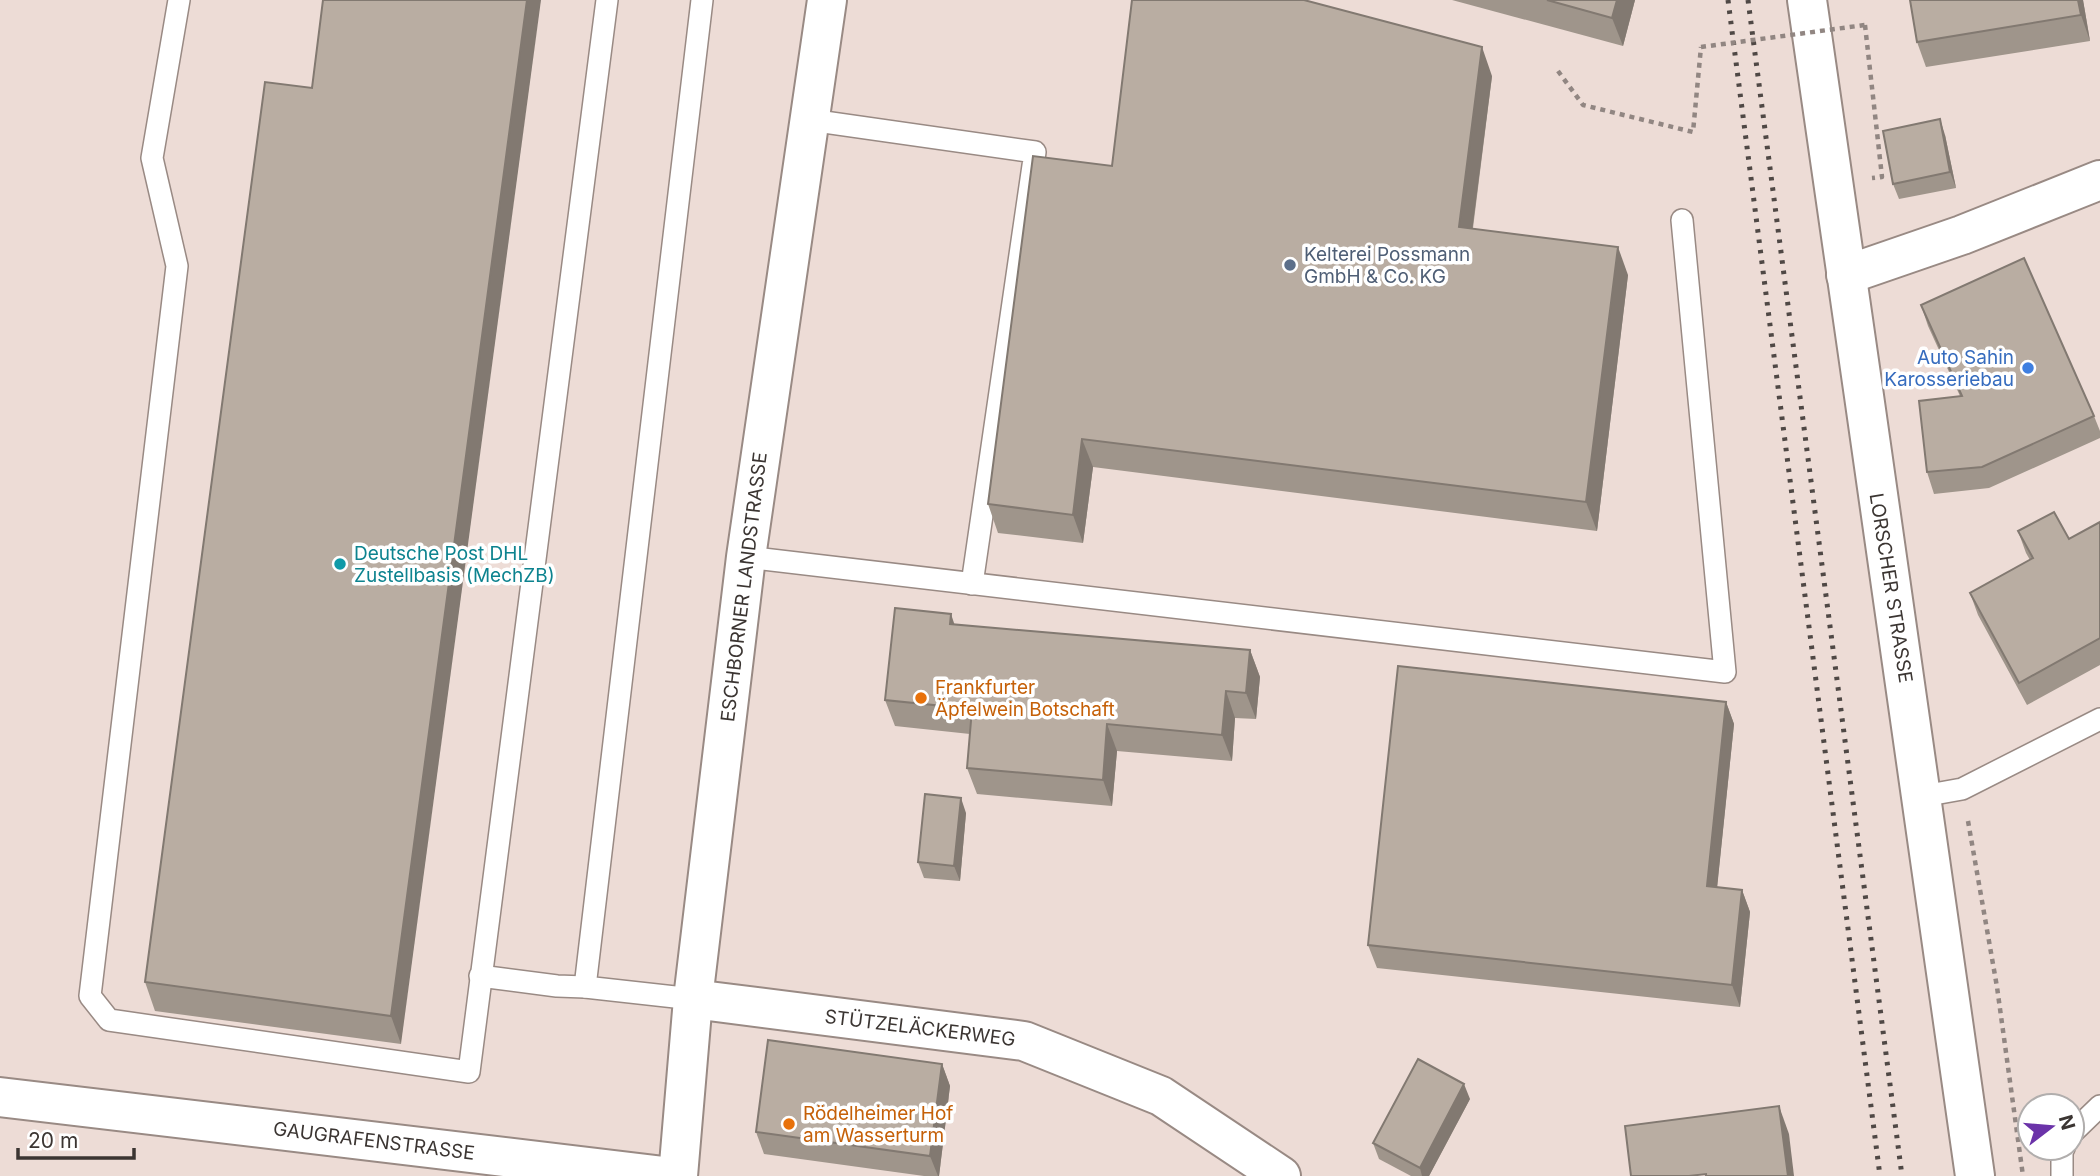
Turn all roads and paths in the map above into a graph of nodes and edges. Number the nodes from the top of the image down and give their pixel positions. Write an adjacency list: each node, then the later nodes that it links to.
1 (179, 0): 16 (lane)
2 (607, 0): 16 (lane)
3 (702, 0): 17 (lane)
4 (827, 0): 7 (street, ESCHBORNER LANDSTRASSE)
5 (1807, 0): 11 (street, LORSCHER STRASSE)
6 (1558, 71): 8 (path, bridge)
7 (810, 120): 12 (street, ESCHBORNER LANDSTRASSE); 13 (lane)
8 (1866, 179)
9 (2100, 180): 11 (street)
10 (1682, 219): 13 (lane)
11 (1846, 275): 15 (street, LORSCHER STRASSE)
12 (746, 557): 13 (lane); 18 (street, ESCHBORNER LANDSTRASSE)
13 (972, 584)
14 (2100, 719): 15 (lane)
15 (1923, 796): 25 (street, LORSCHER STRASSE)
16 (480, 976): 17 (lane)
17 (586, 987): 18 (lane)
18 (693, 999): 23 (street, ESCHBORNER LANDSTRASSE); 24 (street, STÜTZELÄCKERWEG)
19 (0, 1097): 22 (street, GAUGRAFENSTRASSE)
20 (2100, 1106): 21 (lane)
21 (2086, 1120)
22 (664, 1176)
23 (678, 1176)
24 (1281, 1176)
25 (1975, 1176)

